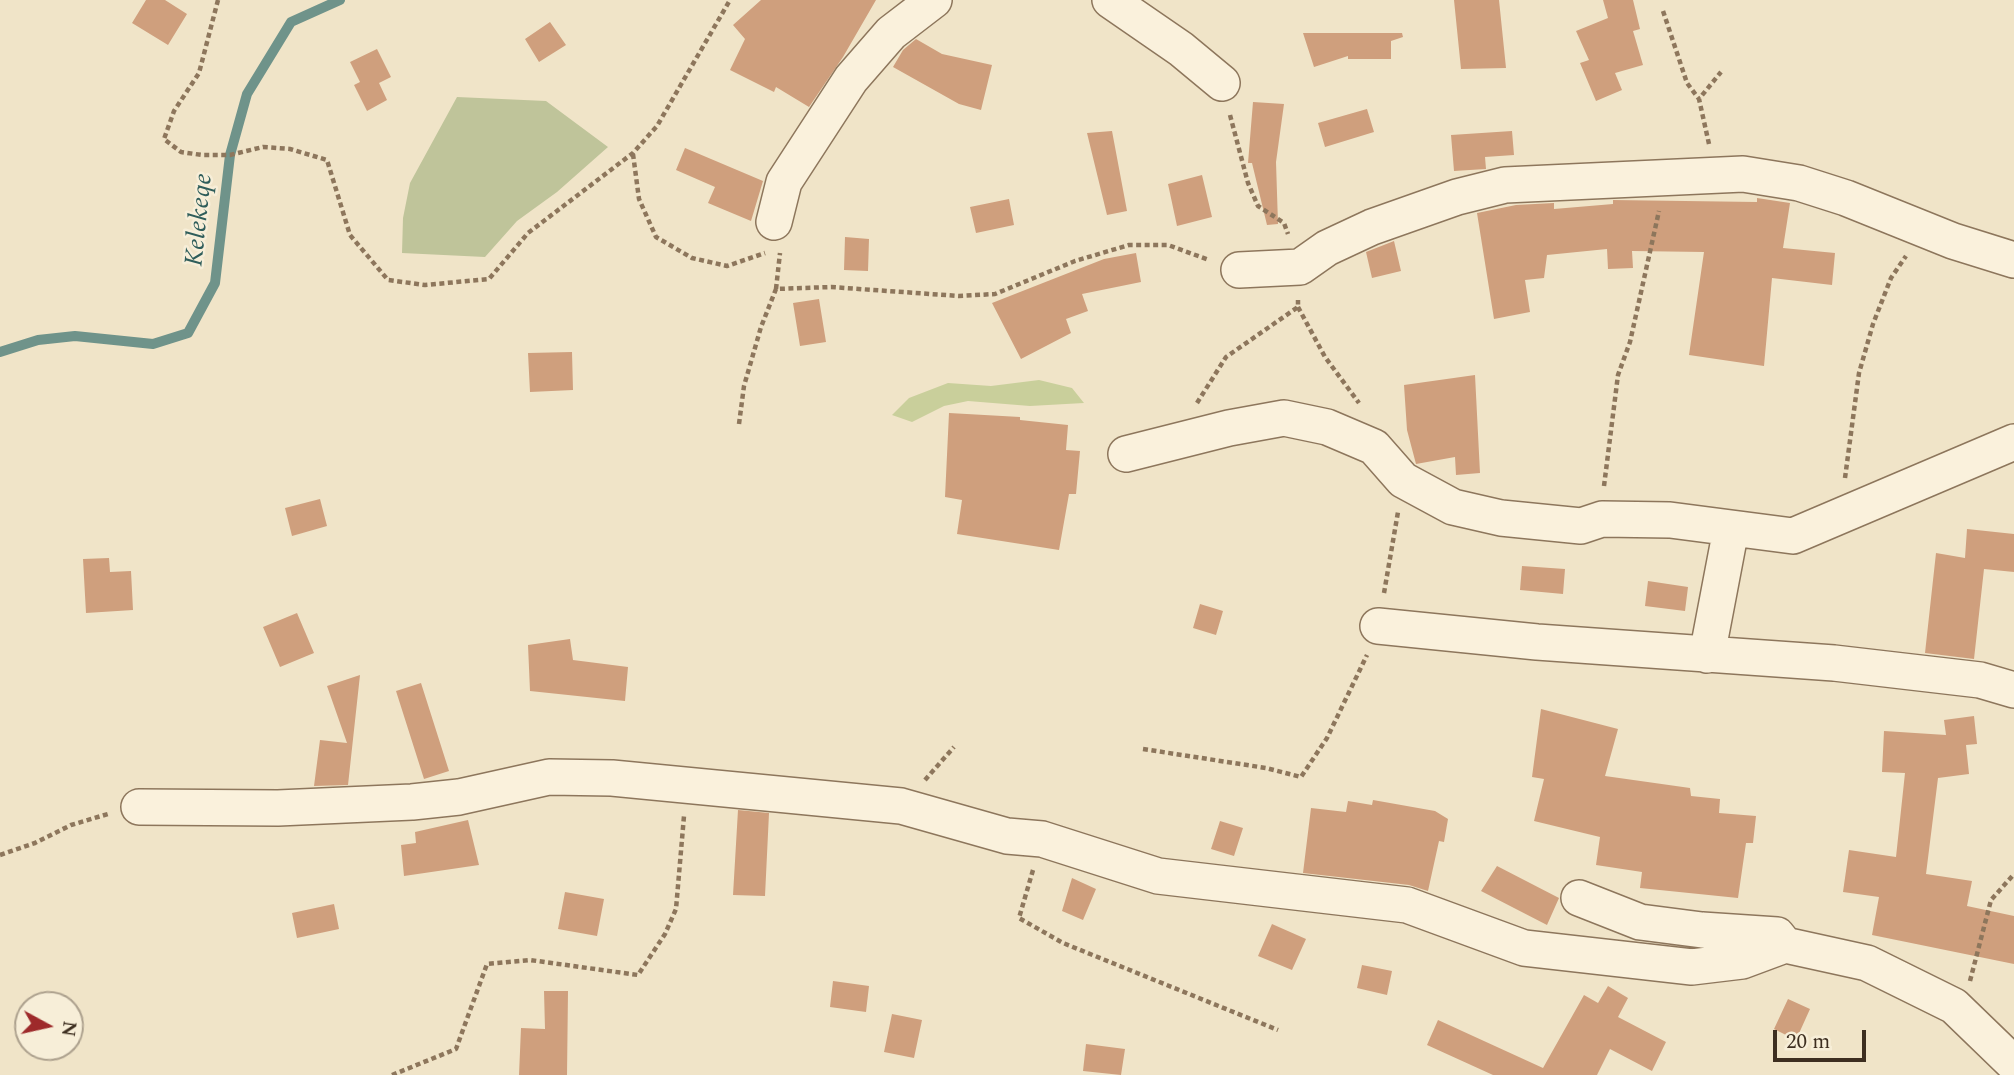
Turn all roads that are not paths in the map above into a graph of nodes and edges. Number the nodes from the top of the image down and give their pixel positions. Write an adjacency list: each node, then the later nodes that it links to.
1 (934, 0): 4 (street)
2 (1110, 0): 3 (street)
3 (1222, 83)
4 (777, 234)
5 (2014, 260): 6 (street)
6 (1239, 270)
7 (2014, 442): 9 (street)
8 (1125, 454): 9 (street)
9 (1731, 529): 11 (street)
10 (1378, 626): 11 (street)
11 (1707, 655): 12 (street)
12 (2014, 690)
13 (139, 807): 15 (street)
14 (1579, 898): 15 (street)
15 (1785, 945): 16 (street)
16 (2014, 1064)

